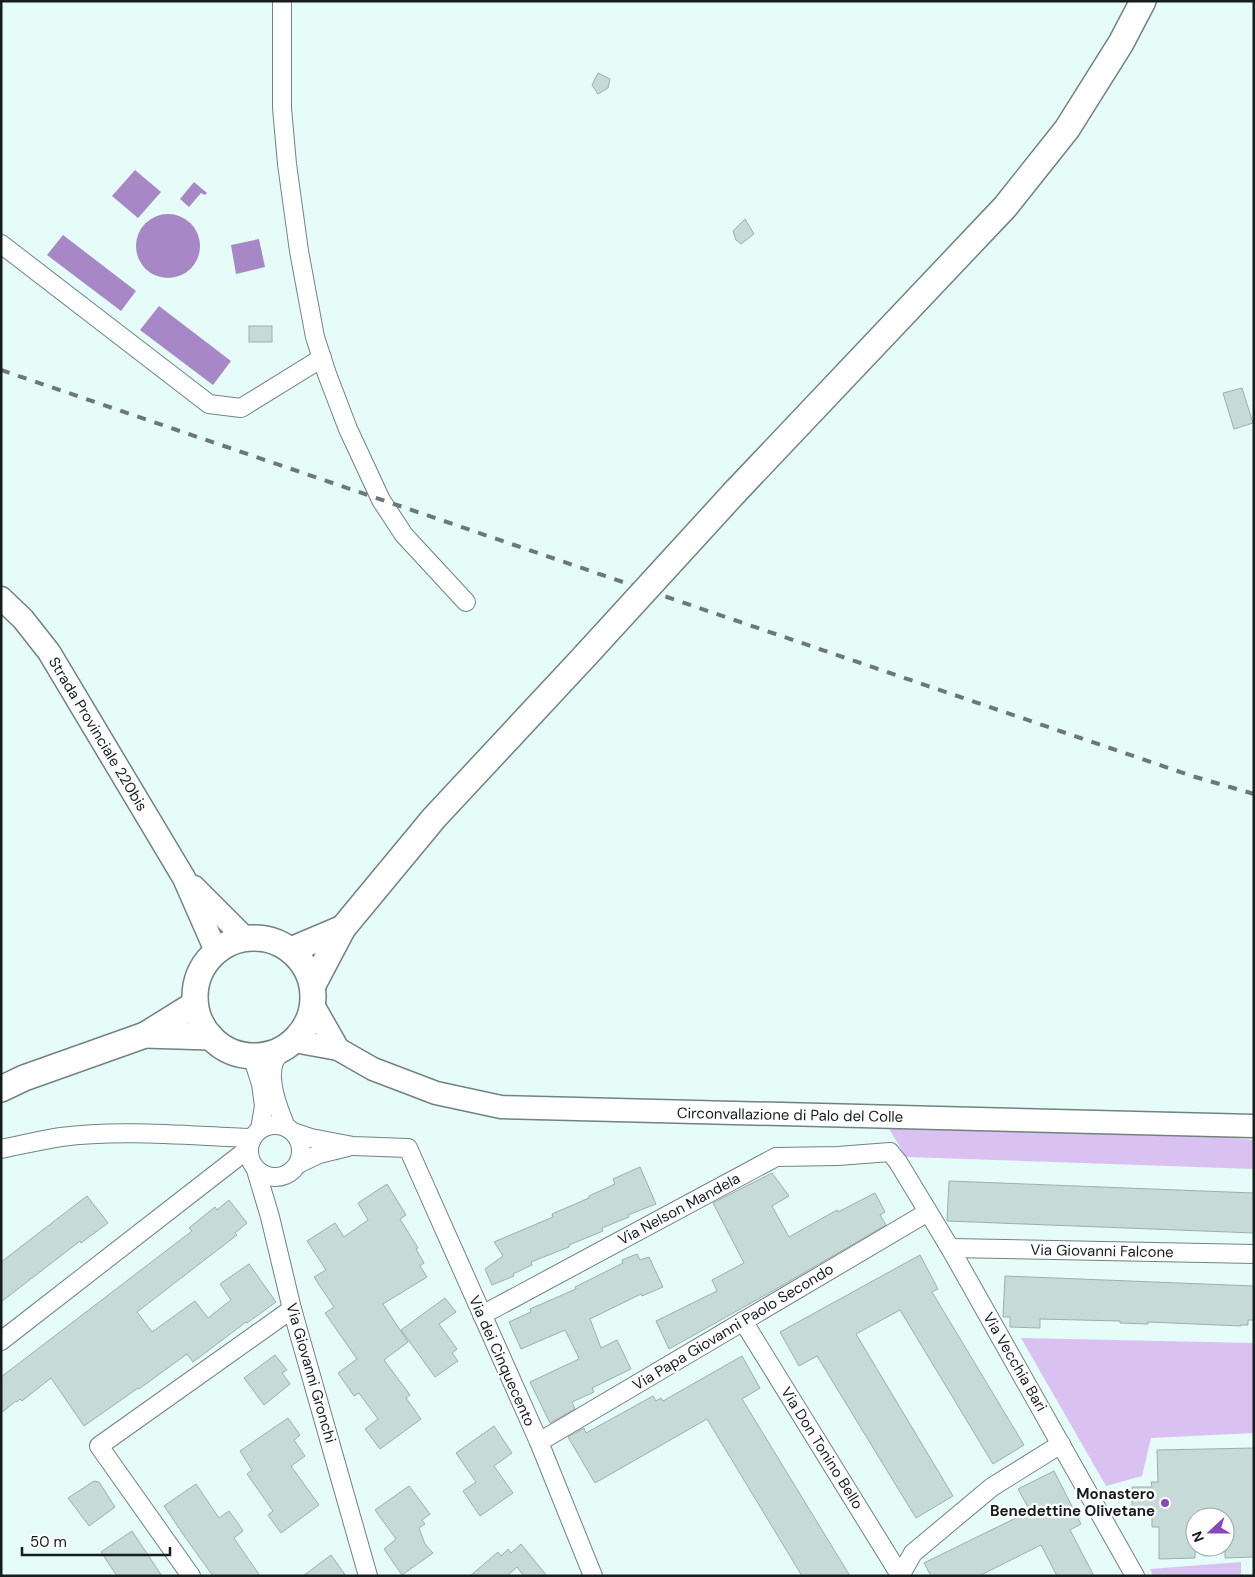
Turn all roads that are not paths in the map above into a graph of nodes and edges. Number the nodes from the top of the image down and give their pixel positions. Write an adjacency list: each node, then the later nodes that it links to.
1 (282, 1): 4 (street)
2 (1144, 1): 8 (main road, bridge)
3 (1, 244): 4 (street)
4 (322, 358): 6 (street)
5 (1, 598): 7 (street, Strada Provinciale 220bis)
6 (466, 602)
7 (184, 878): 9 (street); 11 (street)
8 (343, 928): 10 (main road); 12 (main road)
9 (245, 938): 10 (main road); 11 (main road)
10 (292, 950): 12 (main road)
11 (216, 951): 13 (main road)
12 (313, 995): 16 (main road); 17 (street)
13 (195, 1004): 14 (main road); 15 (main road)
14 (146, 1035): 15 (main road); 19 (main road)
15 (211, 1038): 18 (main road)
16 (289, 1045): 17 (street); 18 (main road); 21 (street)
17 (338, 1049): 20 (street, Circonvallazione di Palo del Colle)
18 (252, 1056): 22 (street)
19 (1, 1089)
20 (1254, 1126)
21 (289, 1130): 22 (street); 23 (street); 27 (street)
22 (253, 1139): 24 (street); 26 (street, Via Giovanni Gronchi); 35 (street)
23 (353, 1146): 27 (street); 33 (street, Via dei Cinquecento)
24 (1, 1148)
25 (890, 1152): 28 (street, Via Vecchia Bari); 33 (street, Via Nelson Mandela)
26 (256, 1170): 27 (street); 29 (street, Via Giovanni Gronchi)
27 (292, 1170): 29 (street)
28 (928, 1212): 30 (street, Via Vecchia Bari); 34 (street, Via Papa Giovanni Paolo Secondo)
29 (270, 1217): 32 (street, Via Giovanni Gronchi)
30 (950, 1248): 31 (street, Via Giovanni Falcone); 37 (street, Via Vecchia Bari)
31 (1254, 1254)
32 (292, 1309): 39 (street); 40 (street, Via Giovanni Gronchi)
33 (482, 1315): 36 (street, Via dei Cinquecento)
34 (743, 1320): 36 (street, Via Papa Giovanni Paolo Secondo); 38 (street, Via Don Tonino Bello)
35 (1, 1342)
36 (539, 1442): 41 (street, Via dei Cinquecento)
37 (1061, 1444): 38 (street); 42 (street, Via Vecchia Bari)
38 (900, 1575)
39 (191, 1576)
40 (368, 1576)
41 (593, 1576)
42 (1135, 1576)

